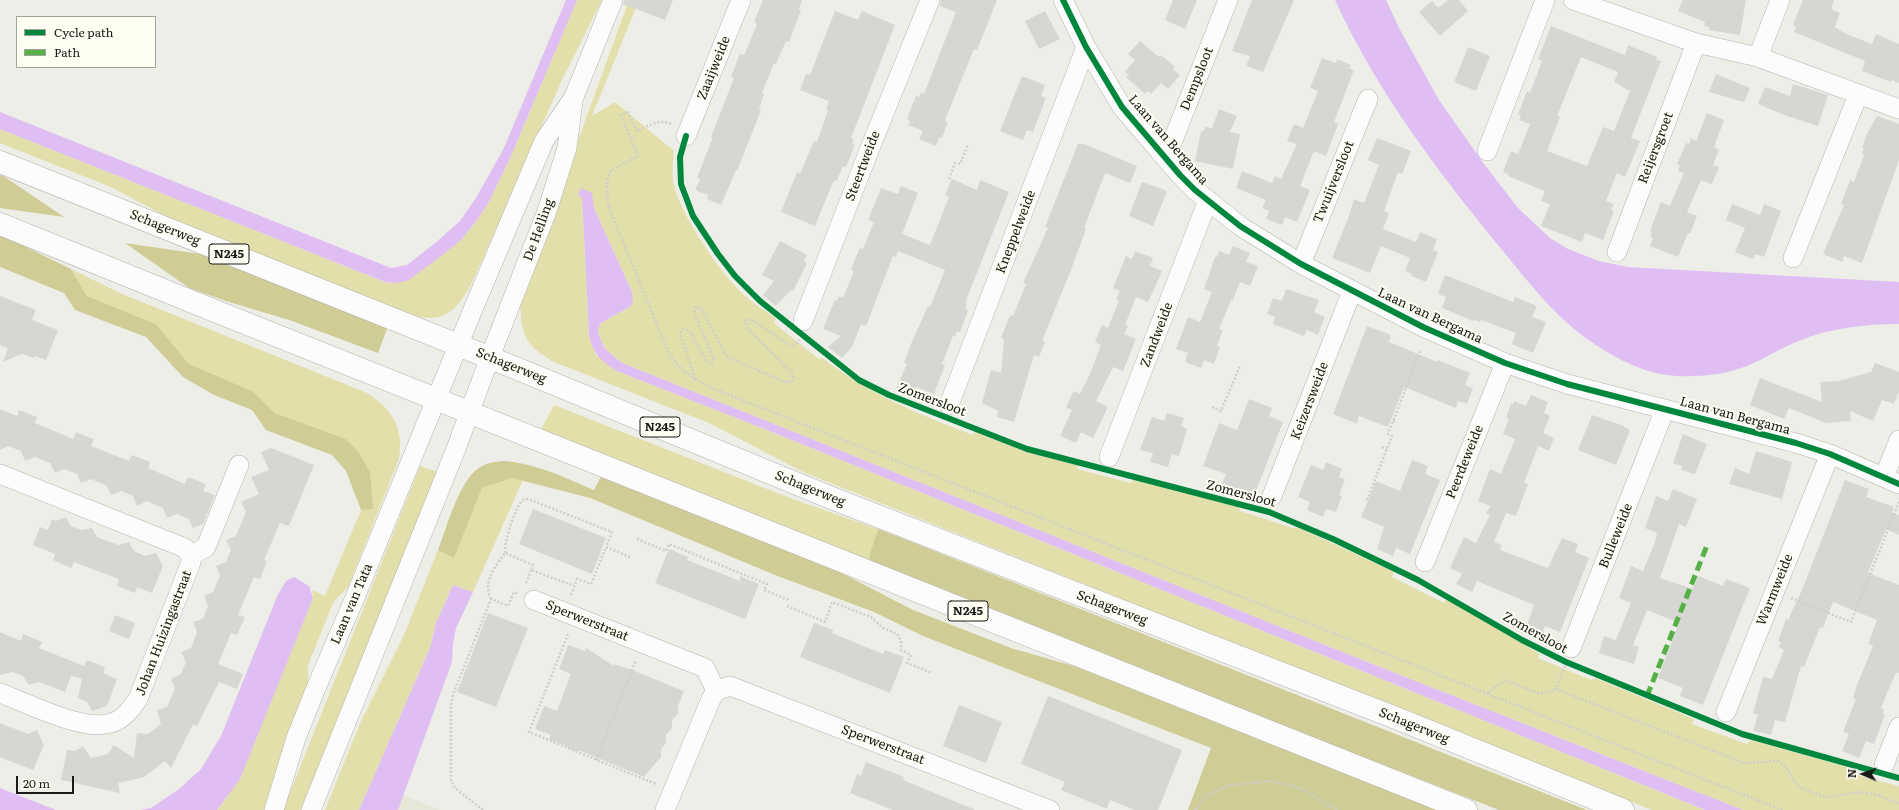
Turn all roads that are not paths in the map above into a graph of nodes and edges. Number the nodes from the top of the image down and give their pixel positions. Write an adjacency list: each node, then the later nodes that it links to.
1 (613, 0): 14 (street, De Helling)
2 (741, 0): 17 (street, Zaaijweide)
3 (930, 0): 27 (street, Steertweide)
4 (1062, 0): 11 (street, Laan van Bergama)
5 (1228, 0): 19 (street, Dempsloot)
6 (1545, 0): 18 (street)
7 (1573, 0): 9 (street)
8 (1780, 0): 12 (street)
9 (1597, 4): 10 (street)
10 (1696, 43): 12 (street); 23 (street, Reijersgroet)
11 (1086, 47): 19 (street, Laan van Bergama); 32 (street, Kneppelweide)
12 (1758, 57): 13 (street)
13 (1858, 95): 16 (street); 24 (street)
14 (574, 97): 28 (street, De Helling); 29 (street, De Helling)
15 (1368, 100): 25 (street, Twuijversloot)
16 (1899, 109)
17 (686, 136)
18 (1487, 151)
19 (1166, 158): 21 (street, Laan van Bergama)
20 (0, 162): 28 (main road, Schagerweg / N245)
21 (1208, 200): 25 (street, Laan van Bergama); 37 (street, Zandweide)
22 (0, 224): 31 (main road, N245)
23 (1617, 252)
24 (1793, 258)
25 (1301, 264): 26 (street, Laan van Bergama)
26 (1352, 291): 30 (street, Laan van Bergama); 41 (street, Keizersweide)
27 (801, 330)
28 (459, 345): 29 (main road, Schagerweg / N245); 31 (street, Laan van Tata)
29 (490, 358): 34 (street, De Helling); 56 (main road, Schagerweg / N245)
30 (1504, 363): 33 (street, Laan van Bergama); 43 (street, Peerdeweide)
31 (436, 400): 34 (main road, N245); 51 (street, Laan van Tata)
32 (950, 405)
33 (1665, 409): 36 (street, Laan van Bergama); 45 (street, Bulleweide)
34 (470, 413): 52 (street); 55 (main road, N245)
35 (1899, 440): 40 (street)
36 (1830, 454): 40 (street, Laan van Bergama); 48 (street, Warmweide)
37 (1109, 457)
38 (239, 465): 42 (street, Johan Huizingastraat)
39 (0, 474): 42 (street, Johan Huizingastraat)
40 (1892, 480)
41 (1272, 496)
42 (191, 556): 47 (street, Johan Huizingastraat)
43 (1426, 562)
44 (534, 600): 46 (street, Sperwerstraat)
45 (1567, 659)
46 (716, 691): 53 (street); 54 (street, Sperwerstraat)
47 (0, 693)
48 (1726, 712)
49 (1899, 727): 50 (street)
50 (1884, 765)
51 (274, 810)
52 (311, 810)
53 (665, 810)
54 (1050, 810)
55 (1466, 810)
56 (1623, 810)

